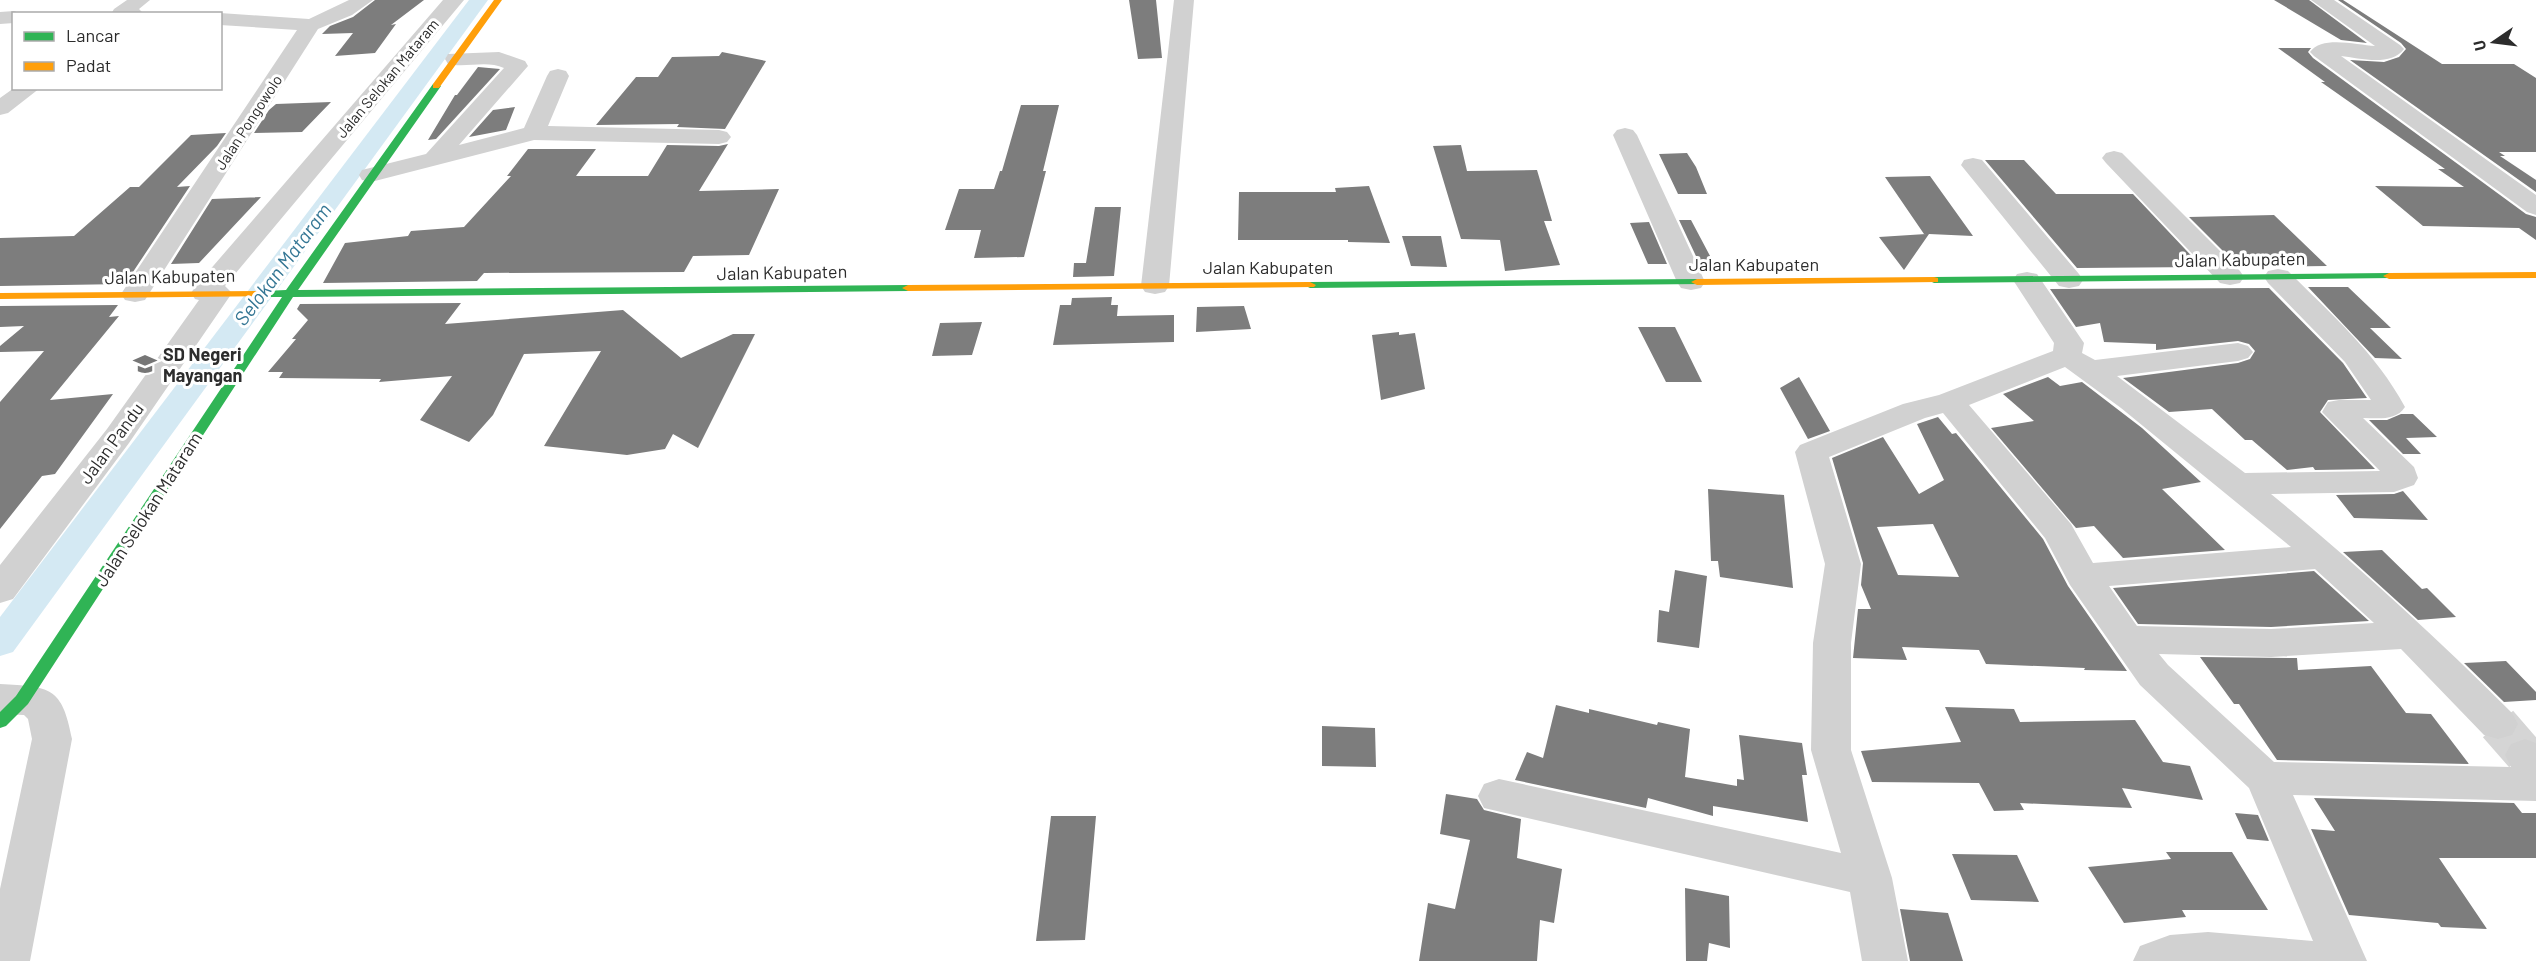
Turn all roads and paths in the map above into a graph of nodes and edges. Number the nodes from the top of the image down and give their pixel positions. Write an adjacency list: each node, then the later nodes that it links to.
1 (140, 0): 7 (street)
2 (363, 0): 9 (street)
3 (454, 0): 30 (street, Jalan Selokan Mataram)
4 (498, 0): 10 (main road, Jalan Selokan Mataram)
5 (1184, 0): 28 (street)
6 (2321, 0): 21 (street)
7 (122, 12)
8 (222, 19): 9 (street)
9 (311, 25): 31 (street, Jalan Pongowolo)
10 (456, 59): 18 (street); 20 (main road, Jalan Selokan Mataram)
11 (558, 76): 14 (street)
12 (26, 90): 13 (street)
13 (0, 108)
14 (534, 133): 16 (street); 18 (street)
15 (1625, 135): 27 (street)
16 (719, 137)
17 (2114, 158): 23 (street)
18 (434, 159): 20 (street)
19 (1973, 165): 26 (street)
20 (371, 175): 29 (main road, Jalan Selokan Mataram)
21 (2536, 207)
22 (2536, 275): 24 (main road, Jalan Kabupaten)
23 (2230, 277): 24 (main road, Jalan Kabupaten); 26 (main road, Jalan Kabupaten)
24 (2278, 277): 36 (street)
25 (2027, 280): 26 (main road, Jalan Kabupaten); 27 (main road, Jalan Kabupaten); 34 (street)
26 (2069, 280)
27 (1691, 282): 28 (main road, Jalan Kabupaten)
28 (1155, 286): 29 (main road, Jalan Kabupaten)
29 (286, 292): 30 (main road, Jalan Kabupaten); 42 (main road, Jalan Selokan Mataram)
30 (215, 293): 31 (main road, Jalan Kabupaten); 39 (street, Jalan Pandu)
31 (135, 294): 32 (main road, Jalan Kabupaten)
32 (0, 296)
33 (2238, 352): 34 (street)
34 (2079, 363): 35 (street); 36 (street)
35 (1950, 402): 38 (street); 47 (street)
36 (2236, 484): 37 (street)
37 (2324, 556): 38 (street); 40 (street)
38 (2083, 576): 41 (street)
39 (0, 590)
40 (2406, 635): 41 (street); 43 (street)
41 (2126, 639): 45 (street)
42 (7, 707): 48 (street)
43 (2498, 724)
44 (2532, 769): 45 (street)
45 (2265, 778): 52 (street)
46 (1500, 796): 47 (street)
47 (1870, 879): 49 (street)
48 (7, 961)
49 (1885, 961)
50 (2156, 961): 51 (street)
51 (2309, 961)
52 (2344, 961)

